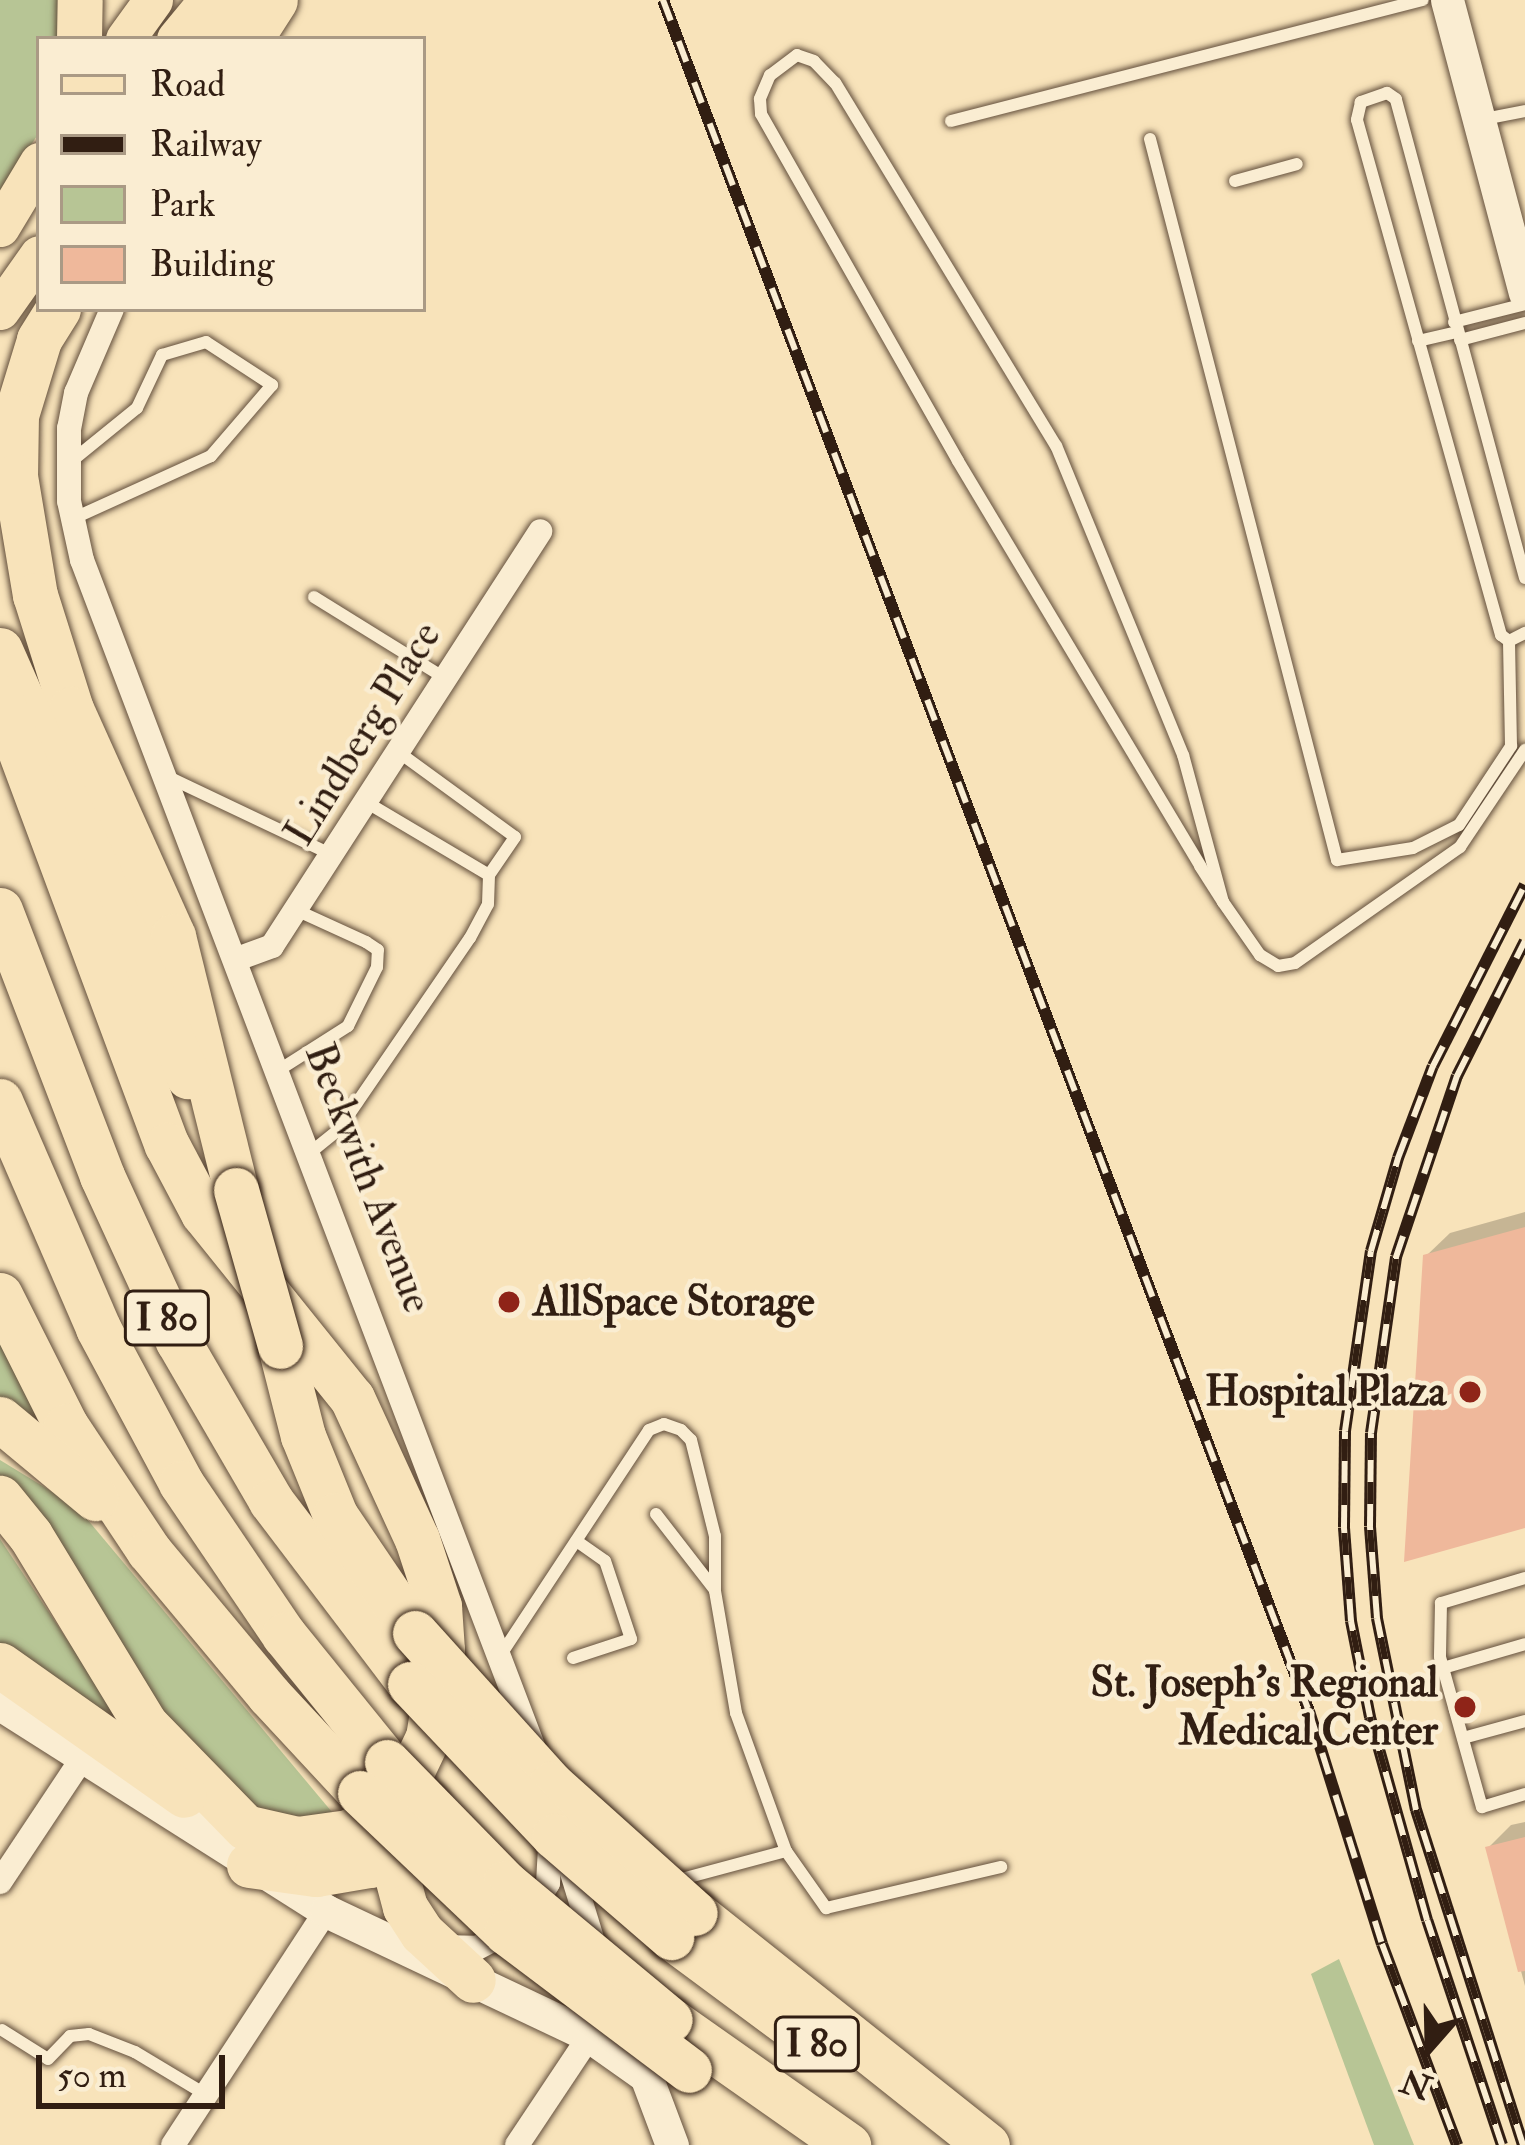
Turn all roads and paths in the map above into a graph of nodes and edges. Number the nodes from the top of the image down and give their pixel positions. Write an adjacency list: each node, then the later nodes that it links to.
1 (80, 0): 8 (highway)
2 (153, 0): 9 (main road)
3 (208, 0): 10 (main road)
4 (250, 0): 11 (main road)
5 (275, 0): 12 (highway)
6 (1423, 0): 15 (lane)
7 (1447, 0): 14 (street)
8 (79, 36)
9 (127, 36)
10 (178, 36)
11 (219, 36)
12 (252, 36)
13 (1525, 111): 14 (lane)
14 (1479, 120): 24 (street)
15 (951, 121)
16 (1150, 139): 37 (lane)
17 (1297, 164): 19 (lane)
18 (36, 166): 21 (main road)
19 (1235, 181)
20 (36, 211): 22 (main road)
21 (0, 227)
22 (0, 256)
23 (36, 259): 25 (main road)
24 (1523, 284): 29 (lane)
25 (0, 310)
26 (56, 312): 54 (highway)
27 (111, 312): 31 (street, Beckwith Avenue)
28 (1525, 323): 29 (lane)
29 (1457, 332): 30 (lane); 30 (lane); 34 (lane)
30 (1418, 341): 37 (lane)
31 (67, 464): 32 (street, Beckwith Avenue); 32 (lane)
32 (72, 519): 43 (street, Beckwith Avenue)
33 (540, 531): 39 (street, Lindberg Place)
34 (1525, 578)
35 (314, 597): 39 (lane)
36 (1525, 633): 37 (lane)
37 (1509, 641)
38 (0, 650): 54 (highway)
39 (442, 677): 42 (street, Lindberg Place)
40 (0, 697): 62 (highway)
41 (1525, 749): 47 (lane)
42 (398, 751): 44 (street, Lindberg Place); 46 (lane)
43 (164, 776): 45 (lane); 50 (street, Beckwith Avenue)
44 (367, 802): 45 (street, Lindberg Place); 46 (lane)
45 (333, 856): 49 (street, Lindberg Place)
46 (489, 874): 53 (lane)
47 (1223, 902): 47 (lane)
48 (0, 910): 83 (highway, I 80, bridge)
49 (296, 910): 50 (street, Lindberg Place); 51 (lane)
50 (237, 959): 51 (street, Beckwith Avenue)
51 (279, 1070): 53 (street, Beckwith Avenue)
52 (0, 1101): 73 (highway, I 80)
53 (310, 1153): 65 (street, Beckwith Avenue)
54 (236, 1190): 83 (highway, bridge)
55 (0, 1294): 60 (highway)
56 (0, 1419): 60 (highway)
57 (0, 1498): 77 (highway)
58 (656, 1514): 63 (lane)
59 (575, 1541): 63 (lane); 65 (lane); 66 (lane)
60 (149, 1551): 73 (highway)
61 (1525, 1578): 68 (lane)
62 (432, 1580): 76 (highway); 77 (highway)
63 (716, 1591): 78 (lane)
64 (1525, 1644): 68 (lane)
65 (500, 1657): 75 (street, Beckwith Avenue)
66 (573, 1658)
67 (0, 1665): 77 (highway)
68 (1443, 1668): 71 (lane)
69 (0, 1704): 72 (street)
70 (1525, 1721): 71 (lane)
71 (1462, 1738): 74 (lane)
72 (83, 1757): 77 (street); 80 (street)
73 (374, 1778): 89 (highway, bridge); 91 (highway, I 80, bridge)
74 (1525, 1794)
75 (552, 1808): 81 (street, Beckwith Avenue); 84 (street)
76 (396, 1843): 77 (highway); 84 (highway)
77 (248, 1846): 82 (street)
78 (786, 1851): 79 (lane); 81 (lane)
79 (1001, 1867)
80 (0, 1882)
81 (578, 1893): 86 (street, Beckwith Avenue)
82 (326, 1911): 85 (street); 90 (street)
83 (683, 1925): 95 (highway, I 80); 96 (highway)
84 (435, 1947): 85 (highway)
85 (473, 1980): 88 (street)
86 (612, 2006): 88 (street); 89 (street, Beckwith Avenue)
87 (2, 2030): 90 (lane)
88 (588, 2035): 89 (street); 93 (street)
89 (668, 2073): 91 (highway); 94 (street, Beckwith Avenue)
90 (206, 2094): 92 (street)
91 (845, 2143)
92 (173, 2145)
93 (517, 2145)
94 (672, 2145)
95 (967, 2145)
96 (987, 2145)

